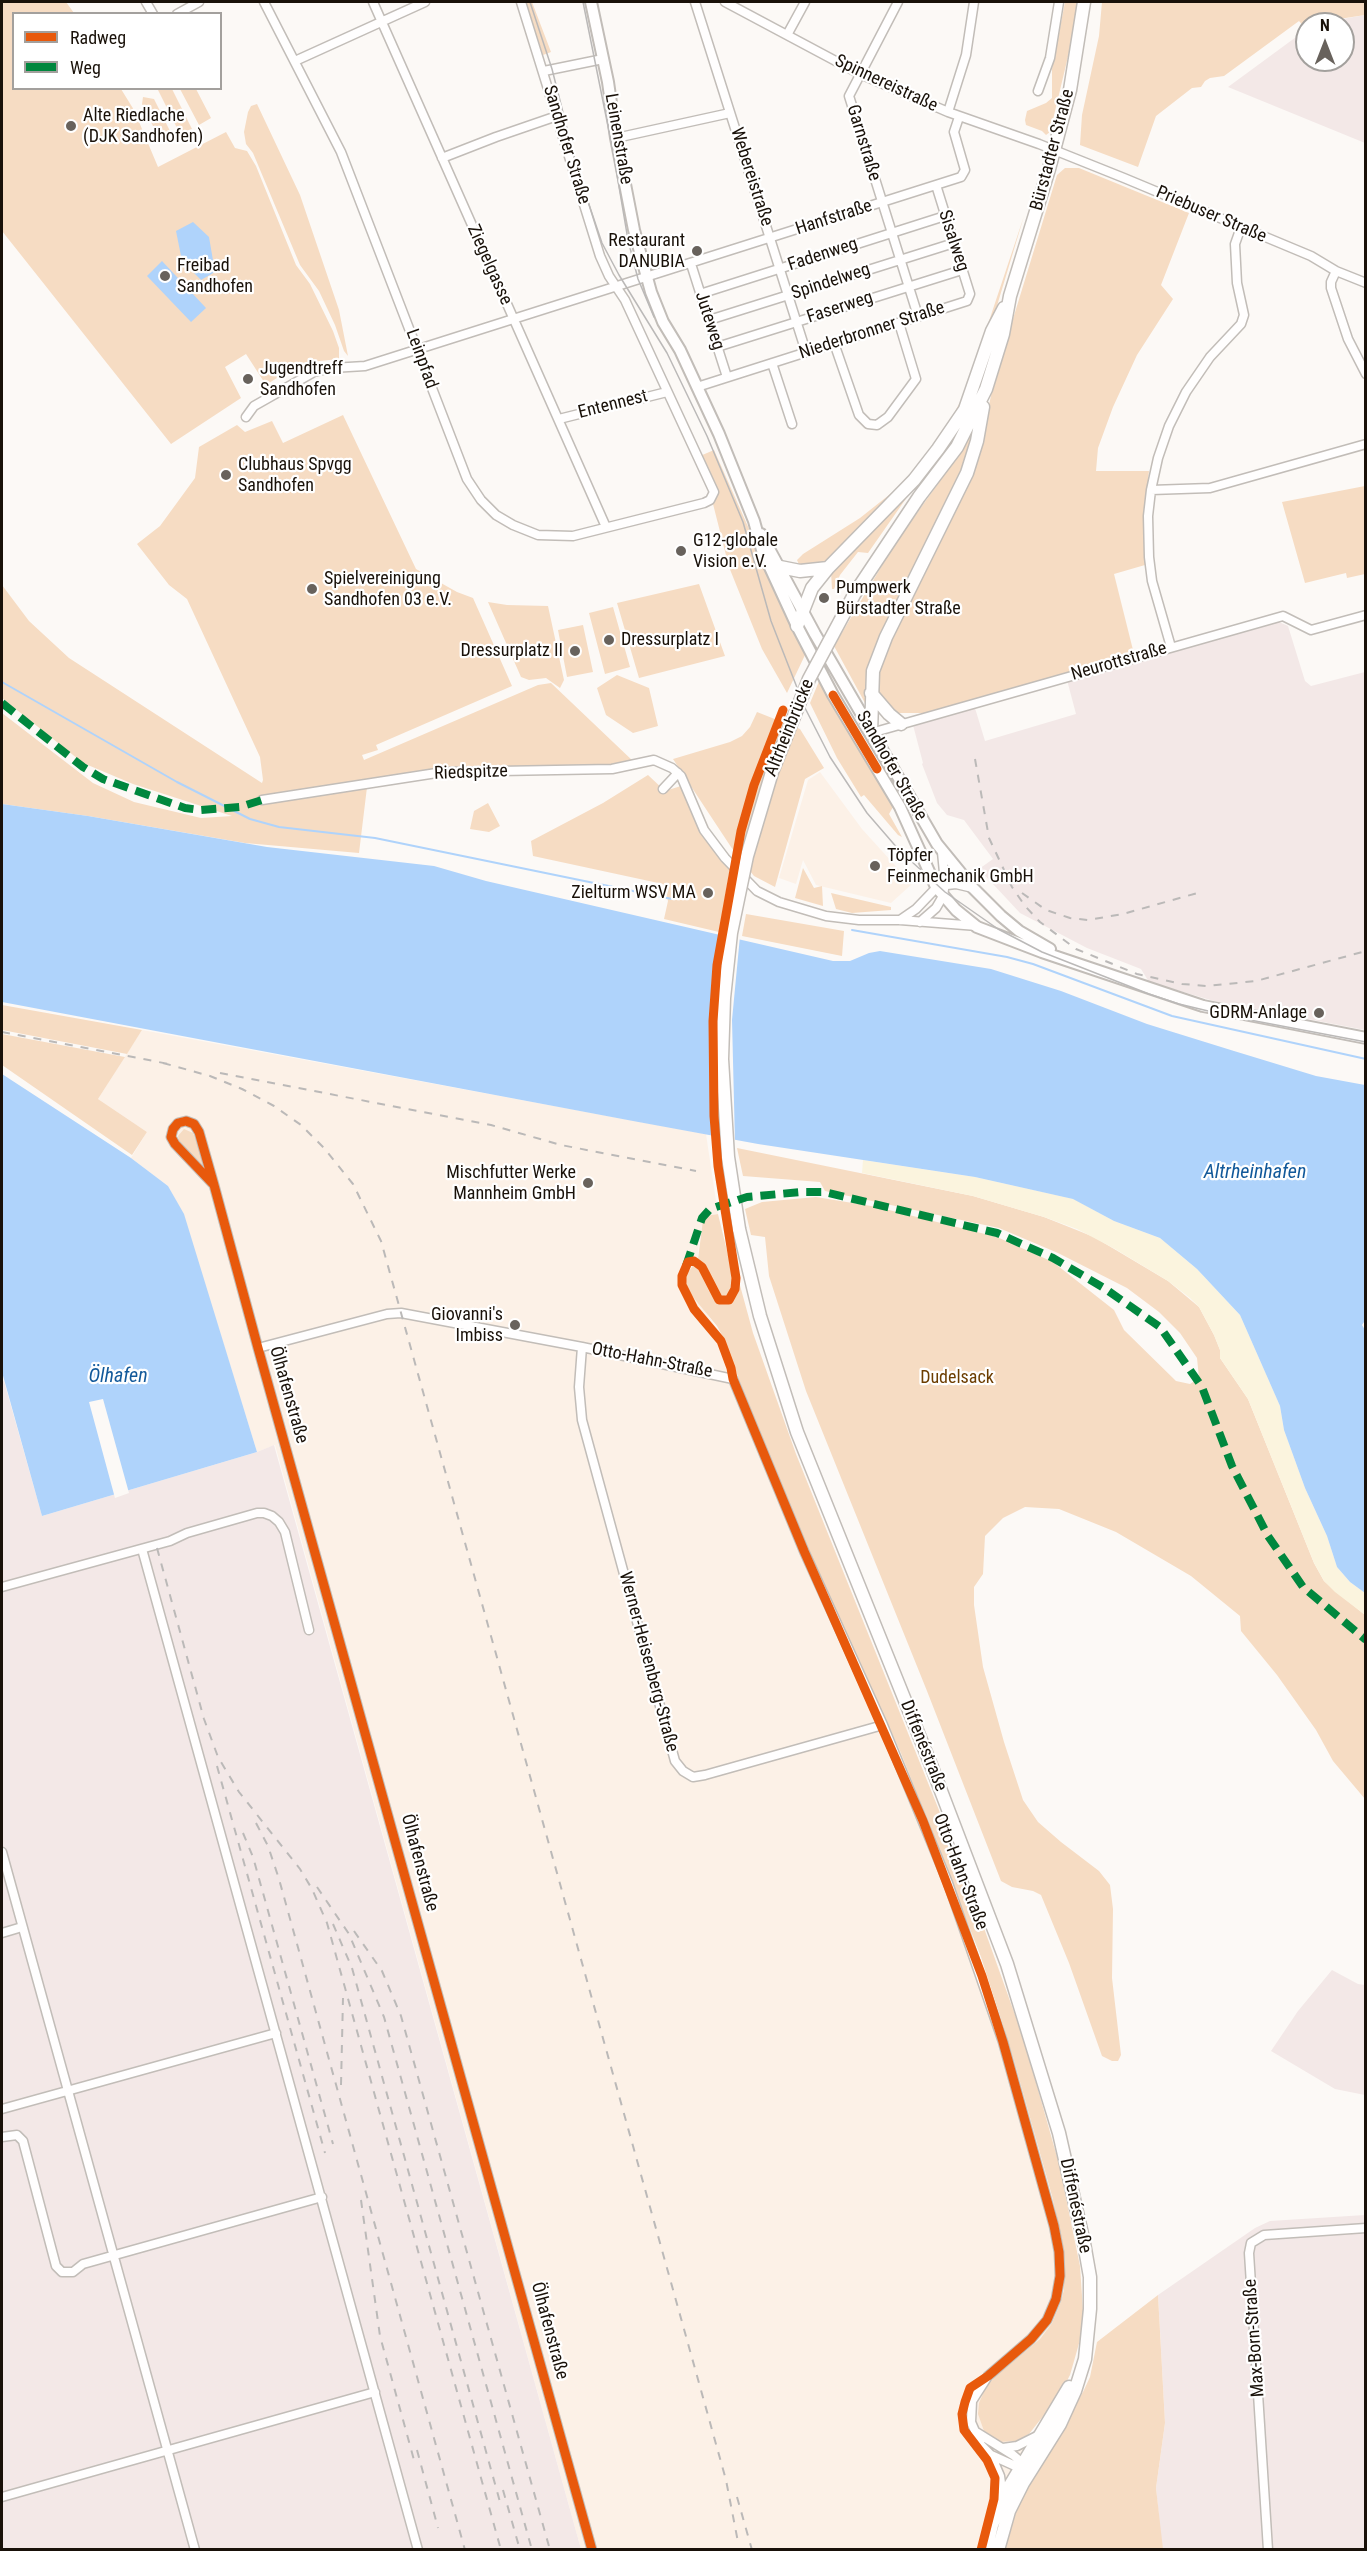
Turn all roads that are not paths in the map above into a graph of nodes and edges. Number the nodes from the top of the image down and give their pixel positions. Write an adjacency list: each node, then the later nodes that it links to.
1 (199, 2): 14 (street)
2 (264, 2): 18 (street, Leinpfad)
3 (373, 2): 15 (street, Ziegelgasse)
4 (425, 2): 15 (street)
5 (521, 2): 19 (street, Sandhofer Straße)
6 (591, 2): 17 (street, Leinenstraße)
7 (695, 2): 23 (street, Webereistraße)
8 (726, 2): 16 (street, Spinnereistraße)
9 (805, 2): 16 (street)
10 (898, 2): 20 (street, Garnstraße)
11 (974, 2): 22 (street)
12 (1059, 2): 21 (street)
13 (1084, 2): 27 (main road, Bürstadter Straße)
14 (181, 12)
15 (381, 21): 18 (street); 28 (street, Ziegelgasse)
16 (787, 35): 20 (street, Spinnereistraße)
17 (603, 59): 19 (street); 26 (street, Leinenstraße)
18 (295, 61): 56 (street, Leinpfad)
19 (544, 71): 24 (street, Sandhofer Straße)
20 (861, 74): 22 (street, Spinnereistraße); 30 (street, Garnstraße)
21 (1038, 91)
22 (948, 112): 25 (street, Spinnereistraße)
23 (730, 113): 26 (street); 34 (street, Webereistraße)
24 (557, 116): 28 (street); 43 (street, Sandhofer Straße)
25 (959, 117): 27 (street, Spinnereistraße); 29 (street, Hanfstraße)
26 (616, 138): 41 (street, Leinenstraße)
27 (1054, 150): 32 (street, Priebuser Straße); 47 (main road, Bürstadter Straße)
28 (442, 158): 50 (street, Ziegelgasse)
29 (936, 185): 30 (street, Hanfstraße); 31 (street, Sisalweg)
30 (882, 202): 33 (street, Garnstraße); 34 (street, Hanfstraße)
31 (945, 216): 33 (street, Fadenweg); 35 (street, Sisalweg)
32 (1241, 227): 40 (street, Priebuser Straße); 70 (street)
33 (891, 233): 36 (street, Garnstraße); 38 (street, Fadenweg)
34 (770, 238): 37 (street, Hanfstraße); 38 (street, Webereistraße)
35 (954, 243): 36 (street, Spindelweg); 39 (street, Sisalweg)
36 (900, 260): 44 (street, Garnstraße); 46 (street, Spindelweg)
37 (691, 264): 41 (street, Hanfstraße); 45 (street, Juteweg)
38 (780, 269): 45 (street, Fadenweg); 46 (street, Webereistraße)
39 (962, 270): 44 (street, Faserweg); 48 (street, Sisalweg)
40 (1336, 271): 42 (street, Priebuser Straße); 59 (street)
41 (646, 277): 43 (street); 61 (street, Sandhofer Straße)
42 (1365, 283)
43 (616, 286): 50 (street); 63 (street, Sandhofer Straße)
44 (908, 286): 49 (street, Garnstraße); 52 (street, Faserweg)
45 (700, 294): 51 (street, Juteweg)
46 (788, 295): 51 (street, Spindelweg); 52 (street, Webereistraße)
47 (1010, 296): 62 (main road, Bürstadter Straße); 64 (main road, Bürstadter Straße)
48 (970, 298): 49 (street, Niederbronner Straße)
49 (918, 316): 53 (street, Niederbronner Straße)
50 (513, 318): 56 (street); 66 (street, Ziegelgasse)
51 (709, 320): 55 (street, Juteweg)
52 (797, 322): 55 (street, Faserweg); 57 (street, Webereistraße)
53 (899, 322): 54 (street, Niederbronner Straße); 54 (street)
54 (834, 343): 57 (street, Niederbronner Straße)
55 (717, 347): 60 (street, Juteweg)
56 (418, 349): 65 (street); 73 (street, Leinpfad)
57 (807, 352): 58 (street, Niederbronner Straße)
58 (772, 363): 60 (street, Niederbronner Straße); 67 (street)
59 (1365, 374)
60 (727, 378): 61 (street, Niederbronner Straße)
61 (697, 387): 72 (street, Sandhofer Straße)
62 (986, 389): 69 (main road, Bürstadter Straße); 81 (main road)
63 (667, 392): 66 (street, Entennest); 71 (street, Sandhofer Straße)
64 (966, 408): 69 (main road, Bürstadter Straße); 75 (main road)
65 (246, 417)
66 (559, 419): 73 (street, Ziegelgasse)
67 (792, 424)
68 (1365, 444): 70 (street)
69 (938, 471): 76 (main road, Bürstadter Straße)
70 (1151, 490): 80 (street)
71 (704, 503): 73 (street, Leinpfad)
72 (754, 521): 74 (street, Sandhofer Straße); 79 (street, Sandhofer Straße)
73 (606, 527)
74 (780, 567): 75 (main road); 77 (street, Sandhofer Straße)
75 (828, 568): 77 (main road)
76 (855, 593): 98 (main road, Altrheinbrücke, bridge)
77 (802, 608): 79 (main road); 83 (street, Sandhofer Straße)
78 (1365, 615): 80 (street, Neurottstraße)
79 (797, 626): 84 (street, Sandhofer Straße)
80 (1170, 647): 82 (street, Neurottstraße)
81 (871, 692): 82 (main road); 83 (main road)
82 (901, 724): 83 (street, Neurottstraße)
83 (871, 733): 84 (street); 88 (street, Sandhofer Straße)
84 (860, 740): 89 (street, Sandhofer Straße)
85 (678, 773): 86 (street); 87 (street, Riedspitze); 92 (street)
86 (663, 789)
87 (262, 800)
88 (942, 852): 89 (street); 90 (street, Sandhofer Straße)
89 (941, 885): 90 (street); 91 (street, Sandhofer Straße); 92 (street)
90 (973, 888): 95 (street, Sandhofer Straße)
91 (944, 896): 93 (street); 94 (street, Sandhofer Straße)
92 (900, 920): 93 (street)
93 (920, 922): 94 (street)
94 (977, 927): 95 (street, Sandhofer Straße)
95 (1082, 964): 96 (street, Sandhofer Straße)
96 (1365, 1038)
97 (214, 1185): 97 (street, Ölhafenstraße); 100 (street, Ölhafenstraße)
98 (739, 1229): 115 (main road, Diffenéstraße)
99 (582, 1347): 100 (street, Otto-Hahn-Straße); 104 (street, Otto-Hahn-Straße); 104 (street, Werner-Heisenberg-Straße)
100 (258, 1348): 127 (street, Ölhafenstraße)
101 (142, 1549): 102 (street); 103 (street); 108 (street)
102 (2, 1587)
103 (309, 1630)
104 (883, 1725): 117 (street, Otto-Hahn-Straße)
105 (2, 1852): 106 (street)
106 (22, 1927): 107 (street); 109 (street)
107 (2, 1933)
108 (276, 2033): 109 (street); 112 (street)
109 (68, 2091): 110 (street); 114 (street)
110 (2, 2109)
111 (2, 2137): 114 (street)
112 (322, 2197): 114 (street); 116 (street)
113 (1365, 2228): 130 (street, Max-Born-Straße)
114 (114, 2256): 120 (street)
115 (1079, 2375): 118 (main road, Diffenéstraße); 122 (main road, Diffenéstraße)
116 (375, 2392): 120 (street); 126 (street)
117 (976, 2432): 119 (street); 121 (street, Otto-Hahn-Straße)
118 (1042, 2433): 119 (street); 122 (main road, Diffenéstraße)
119 (1003, 2448): 122 (street)
120 (168, 2450): 123 (street); 125 (street)
121 (991, 2456): 122 (street); 124 (street, Otto-Hahn-Straße)
122 (1024, 2468): 124 (main road, Diffenéstraße); 129 (main road, Diffenéstraße)
123 (2, 2497)
124 (1003, 2497): 128 (main road, Diffenéstraße)
125 (195, 2550)
126 (418, 2550)
127 (592, 2550)
128 (986, 2550)
129 (998, 2550)
130 (1268, 2550)

